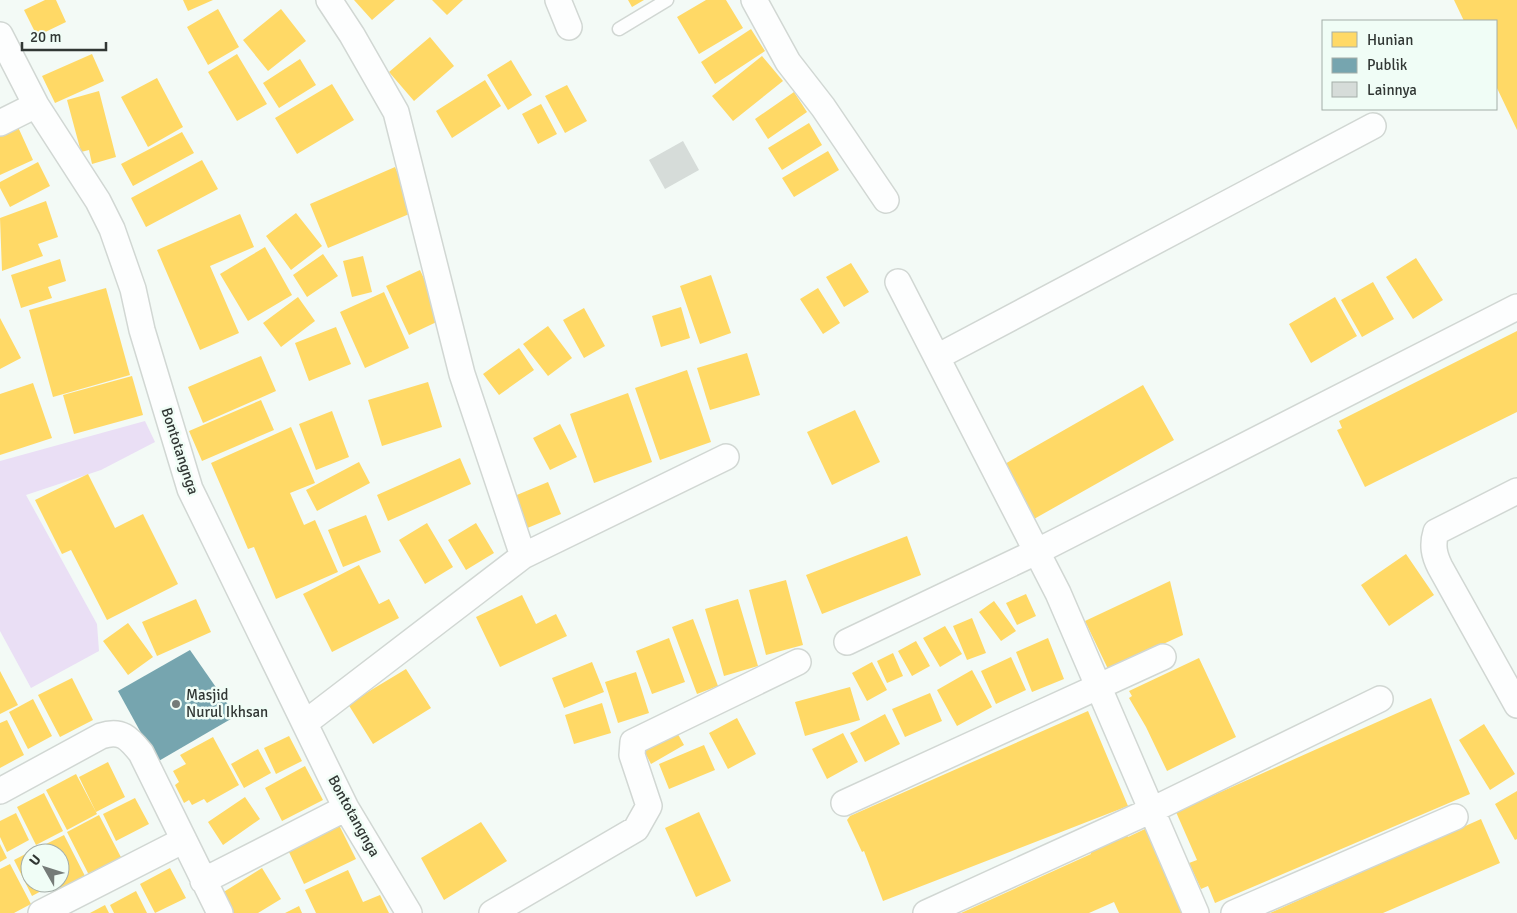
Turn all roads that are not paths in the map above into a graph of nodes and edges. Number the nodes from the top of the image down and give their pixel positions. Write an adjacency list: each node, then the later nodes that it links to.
1 (328, 0): 18 (street)
2 (558, 0): 5 (street)
3 (667, 0): 6 (lane)
4 (754, 0): 11 (street)
5 (569, 26)
6 (619, 29)
7 (0, 35): 8 (street, Bontotangnga)
8 (36, 105): 9 (street); 25 (street, Bontotangnga)
9 (0, 122)
10 (1373, 126): 14 (street)
11 (886, 200)
12 (898, 282): 14 (street)
13 (1517, 308): 17 (street)
14 (937, 358): 17 (street)
15 (726, 457): 18 (street)
16 (1517, 491): 24 (street)
17 (1038, 551): 19 (street); 22 (street)
18 (523, 556): 25 (street)
19 (847, 642)
20 (1163, 657): 22 (street)
21 (798, 662): 36 (street)
22 (1098, 687): 27 (street); 29 (street)
23 (1380, 699): 29 (street)
24 (1517, 705)
25 (305, 723): 28 (street, Bontotangnga)
26 (0, 791): 31 (street)
27 (844, 803)
28 (346, 808): 32 (street); 35 (street, Bontotangnga)
29 (1152, 810): 37 (street); 38 (street)
30 (1455, 816): 39 (street)
31 (184, 840): 32 (street); 33 (street)
32 (203, 881): 34 (street)
33 (41, 913)
34 (220, 913)
35 (409, 913)
36 (492, 913)
37 (926, 913)
38 (1196, 913)
39 (1234, 913)

